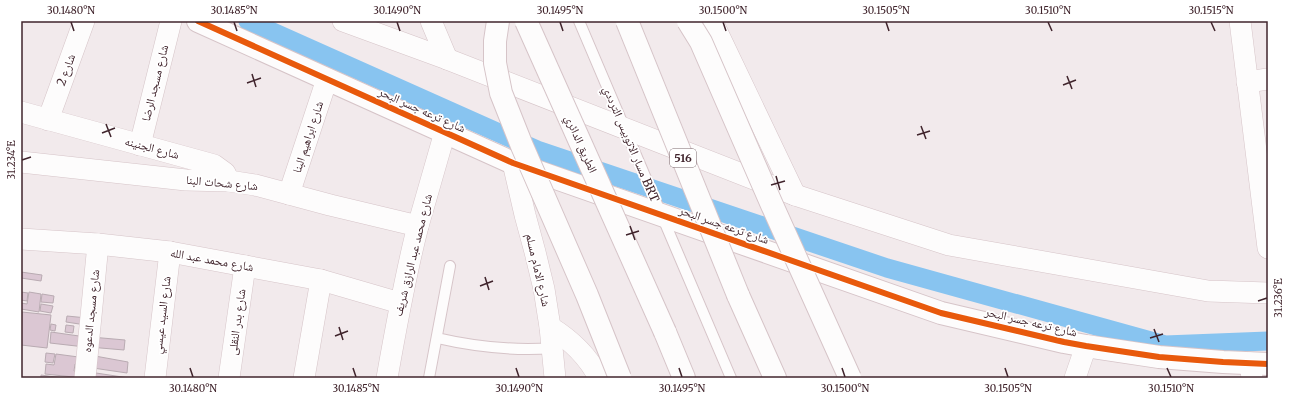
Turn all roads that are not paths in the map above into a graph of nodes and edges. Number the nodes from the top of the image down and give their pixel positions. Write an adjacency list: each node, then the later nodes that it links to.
1 (84, 21): 18 (street, شارع 2)
2 (171, 21): 20 (street, شارع مسجد الرضا)
3 (198, 21): 14 (main road, شارع ترعه جسر البحر)
4 (343, 21): 13 (street)
5 (431, 21): 13 (street)
6 (498, 21): 49 (main road, bridge)
7 (526, 21): 50 (main road, الطريق الدائري, bridge)
8 (579, 21): 51 (lane, مسار الاتوبيس الترددي BRT)
9 (627, 21): 52 (main road, 516, bridge)
10 (688, 21): 53 (main road, bridge)
11 (712, 21): 25 (street)
12 (1240, 21): 16 (street)
13 (447, 59): 25 (street)
14 (327, 79): 19 (main road, شارع ترعه جسر البحر); 24 (street, شارع ابراهيم البنا)
15 (1268, 79): 16 (street)
16 (1247, 82): 29 (street)
17 (21, 112): 18 (street, شارع الجنينه)
18 (48, 120): 20 (street, شارع الجنينه)
19 (445, 132): 22 (main road, شارع ترعه جسر البحر); 26 (street, شارع محمد عبد الرازق شريف)
20 (140, 144): 23 (street, شارع الجنينه)
21 (21, 162): 23 (street, شارع شحات البنا)
22 (513, 163): 36 (street, شارع الامام مسلم); 38 (main road, شارع ترعه جسر البحر)
23 (229, 181): 24 (street, شارع شحات البنا)
24 (289, 194): 26 (street, شارع شحات البنا)
25 (795, 195): 34 (street)
26 (418, 226): 35 (street, شارع محمد عبد الرازق شريف)
27 (21, 239): 28 (street, شارع محمد عبد الله)
28 (98, 244): 30 (street, شارع محمد عبد الله); 41 (street, شارع مسجد الدعوه)
29 (1268, 248)
30 (170, 252): 31 (street, شارع محمد عبد الله); 42 (street, شارع السيد عيسي)
31 (244, 266): 33 (street, شارع محمد عبد الله); 43 (street, شارع بدر النقلى)
32 (450, 266): 37 (lane)
33 (321, 280): 35 (street, شارع محمد عبد الله); 44 (street)
34 (1268, 293)
35 (400, 303): 45 (street, شارع محمد عبد الرازق شريف)
36 (550, 327): 39 (street, شارع الامام مسلم); 48 (street)
37 (437, 338): 39 (lane); 46 (lane)
38 (1086, 346): 40 (main road, شارع ترعه جسر البحر); 54 (street)
39 (553, 348): 47 (street, شارع الامام مسلم)
40 (1257, 368)
41 (85, 378)
42 (155, 378)
43 (229, 378)
44 (304, 378)
45 (387, 378)
46 (429, 378)
47 (555, 378)
48 (599, 378)
49 (620, 378)
50 (684, 378)
51 (731, 378)
52 (775, 378)
53 (850, 378)
54 (1075, 378)

